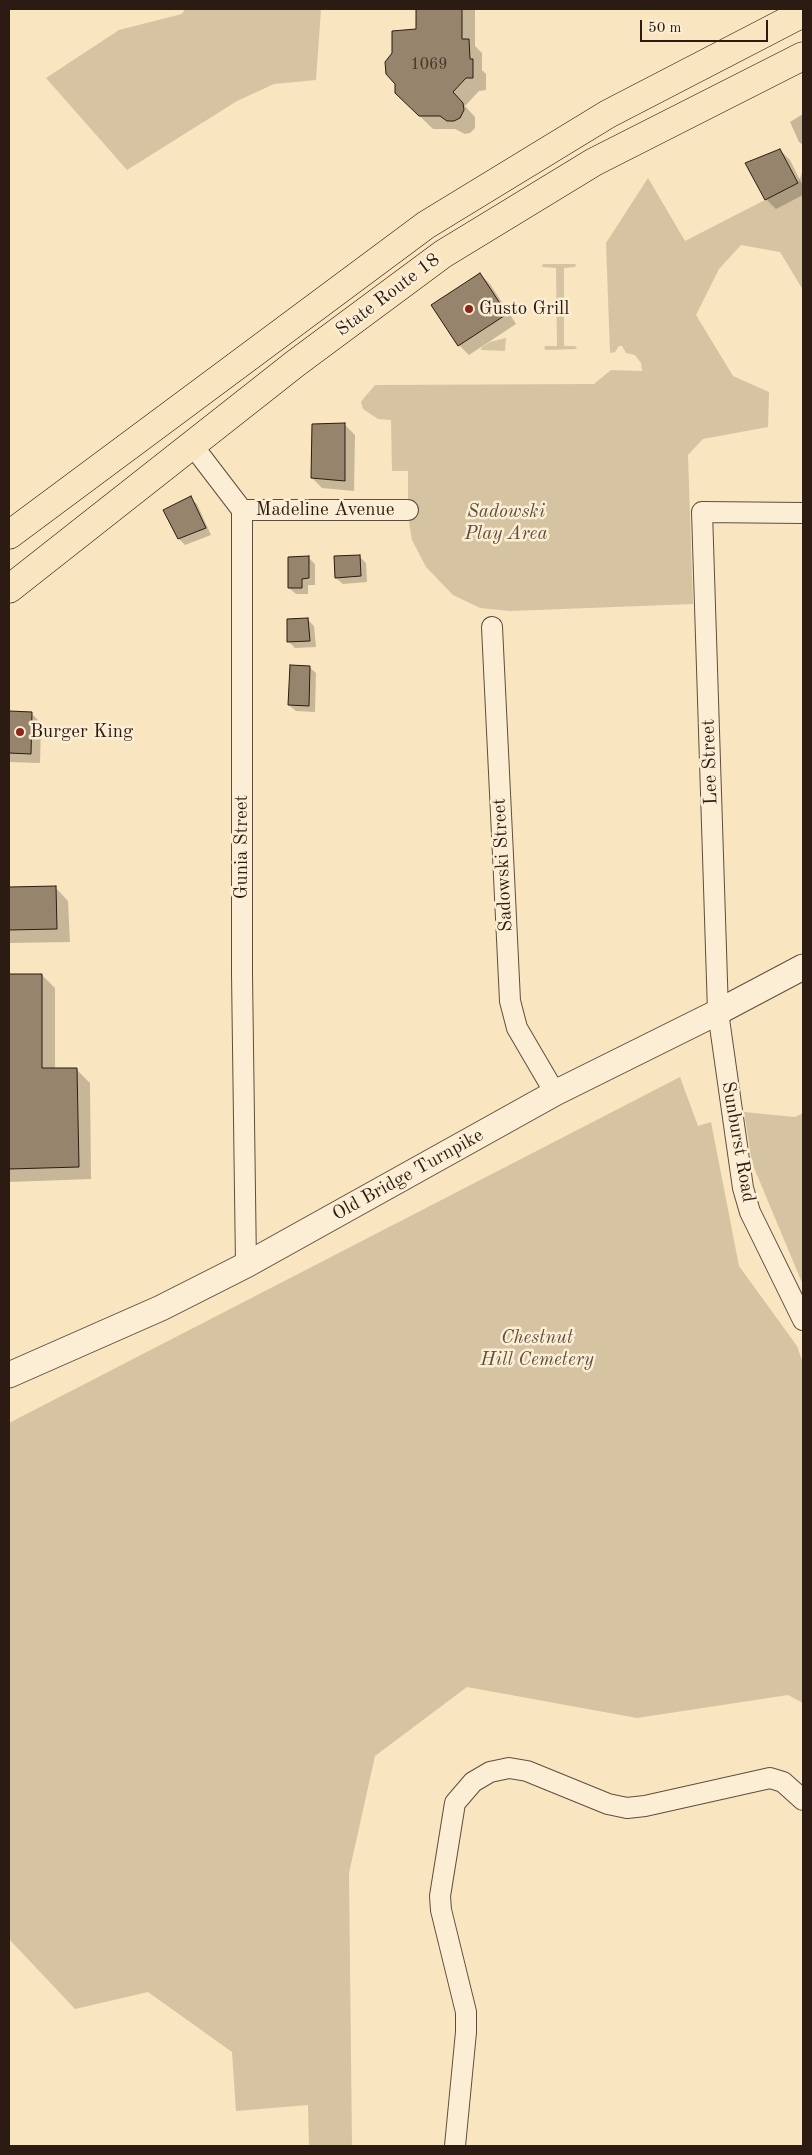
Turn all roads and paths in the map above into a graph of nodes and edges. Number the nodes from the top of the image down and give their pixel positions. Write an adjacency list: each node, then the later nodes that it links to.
1 (803, 13): 9 (highway, State Route 18)
2 (803, 56): 4 (highway, State Route 18)
3 (803, 60): 4 (highway)
4 (752, 83): 5 (highway, State Route 18)
5 (193, 446): 6 (street); 10 (highway, State Route 18)
6 (242, 510): 7 (street, Madeline Avenue); 15 (street, Gunia Street)
7 (408, 510)
8 (803, 513): 13 (street, Lee Street)
9 (9, 535)
10 (9, 589)
11 (492, 627): 14 (street, Sadowski Street)
12 (803, 967): 13 (street, Old Bridge Turnpike)
13 (718, 1012): 14 (street, Old Bridge Turnpike); 16 (street, Sunburst Road)
14 (555, 1093): 15 (street, Old Bridge Turnpike)
15 (246, 1265): 17 (street, Old Bridge Turnpike)
16 (803, 1320)
17 (9, 1375)
18 (803, 1800): 19 (street)
19 (455, 2146)

